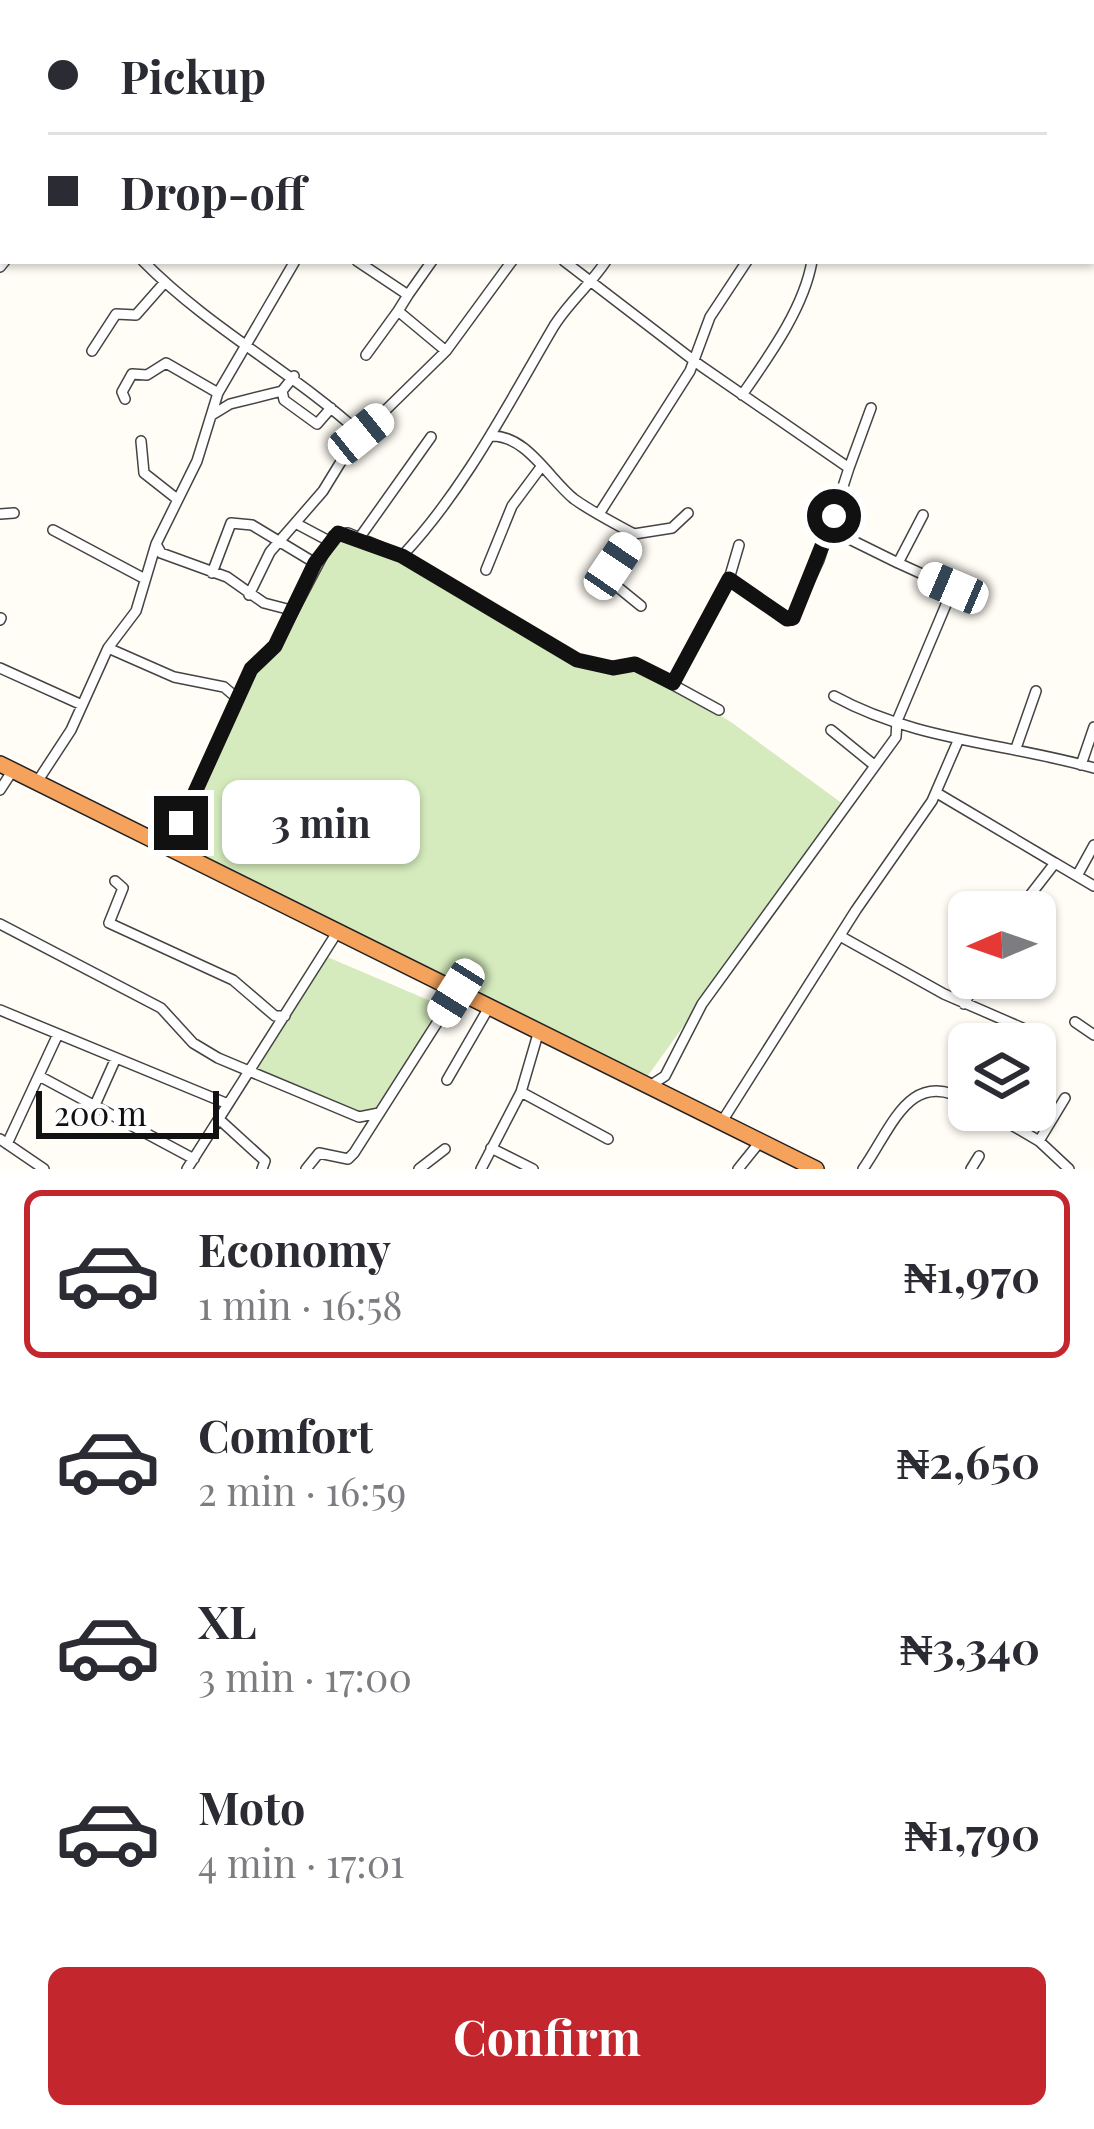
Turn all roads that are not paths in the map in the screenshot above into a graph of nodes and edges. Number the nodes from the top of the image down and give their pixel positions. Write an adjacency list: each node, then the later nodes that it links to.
1 (146, 264): 10 (street)
2 (293, 264): 14 (street)
3 (362, 264): 12 (street)
4 (430, 264): 12 (street)
5 (510, 264): 16 (street)
6 (568, 264): 11 (street)
7 (604, 264): 11 (street)
8 (745, 264): 18 (street)
9 (811, 264): 22 (street)
10 (165, 282): 14 (street); 15 (street)
11 (592, 282): 18 (street); 28 (street)
12 (408, 295): 13 (street)
13 (398, 311): 16 (street); 17 (street)
14 (245, 349): 19 (street); 21 (street)
15 (92, 351)
16 (446, 351): 27 (street)
17 (366, 355)
18 (692, 360): 22 (street); 37 (street)
19 (294, 376): 20 (street); 24 (street)
20 (282, 392): 24 (street); 26 (street)
21 (218, 393): 23 (street); 26 (street)
22 (742, 395): 32 (street)
23 (125, 399)
24 (332, 408): 27 (street)
25 (871, 408): 32 (street)
26 (212, 415): 33 (street)
27 (361, 434): 39 (street)
28 (490, 436): 31 (street); 48 (street)
29 (431, 437): 43 (street)
30 (141, 441): 33 (street)
31 (541, 466): 37 (street); 51 (street)
32 (849, 468): 40 (street)
33 (177, 499): 46 (street)
34 (14, 513): 36 (street)
35 (688, 513): 42 (street)
36 (0, 514)
37 (599, 514): 42 (street)
38 (923, 514): 50 (street)
39 (297, 524): 44 (street); 45 (street)
40 (829, 529): 50 (street); 54 (street)
41 (53, 530): 53 (street)
42 (634, 534): 56 (street)
43 (360, 537): 44 (street); 48 (street)
44 (329, 541): 49 (street)
45 (278, 542): 49 (street); 52 (street); 55 (street)
46 (156, 544): 52 (street); 53 (street)
47 (739, 545): 54 (street)
48 (402, 556): 60 (street)
49 (315, 563): 57 (street)
50 (898, 563): 66 (street)
51 (486, 570)
52 (212, 573): 55 (street)
53 (145, 579): 58 (street)
54 (729, 579): 60 (street)
55 (249, 595): 57 (street)
56 (641, 606)
57 (292, 610): 63 (street)
58 (108, 648): 63 (street); 64 (street)
59 (0, 668): 64 (street)
60 (673, 683): 65 (street)
61 (1036, 692): 70 (street)
62 (834, 696): 66 (street)
63 (238, 699): 79 (street)
64 (82, 705): 75 (street)
65 (719, 710)
66 (897, 722): 69 (street); 71 (street)
67 (1094, 727): 72 (street)
68 (831, 730): 71 (street)
69 (958, 741): 70 (street); 77 (street)
70 (1016, 748): 72 (street)
71 (874, 765): 101 (street)
72 (1081, 765): 74 (street)
73 (6, 767): 75 (highway); 76 (street)
74 (1094, 768)
75 (37, 782): 79 (highway)
76 (0, 790)
77 (937, 793): 80 (street); 87 (street)
78 (1094, 845): 81 (street)
79 (169, 850): 86 (highway)
80 (1055, 863): 81 (street); 84 (street)
81 (1078, 874): 83 (street)
82 (115, 881): 93 (street)
83 (1094, 886)
84 (1033, 891)
85 (0, 924): 100 (street)
86 (336, 934): 88 (highway); 93 (street)
87 (840, 936): 90 (street); 113 (street)
88 (456, 993): 91 (highway); 111 (street)
89 (967, 999): 90 (street)
90 (964, 1004): 95 (street)
91 (488, 1009): 97 (highway); 103 (street)
92 (2, 1013): 96 (street)
93 (285, 1016): 100 (street)
94 (1075, 1022): 98 (street)
95 (1014, 1023)
96 (58, 1034): 99 (street); 102 (street)
97 (538, 1034): 104 (highway); 106 (street)
98 (1094, 1035)
99 (116, 1058): 109 (street); 110 (street)
100 (250, 1070): 109 (street); 111 (street)
101 (664, 1076): 104 (street); 108 (street)
102 (41, 1077): 110 (street); 115 (street)
103 (447, 1079)
104 (649, 1088): 108 (highway)
105 (948, 1089): 133 (street)
106 (521, 1092): 116 (street); 119 (street)
107 (1065, 1098): 117 (street)
108 (672, 1099): 113 (highway)
109 (228, 1104): 112 (street)
110 (95, 1105): 123 (street)
111 (379, 1113): 122 (street)
112 (220, 1120): 123 (street); 125 (street)
113 (721, 1123): 118 (highway)
114 (1023, 1131): 117 (street)
115 (4, 1138): 124 (street)
116 (608, 1139)
117 (1040, 1141): 135 (street)
118 (759, 1143): 131 (street); 132 (highway)
119 (491, 1148): 129 (street); 130 (street)
120 (445, 1149): 128 (street)
121 (979, 1156): 134 (street)
122 (343, 1159): 126 (street); 127 (street)
123 (190, 1164)
124 (44, 1169)
125 (262, 1169)
126 (306, 1169)
127 (353, 1169)
128 (419, 1169)
129 (481, 1169)
130 (533, 1169)
131 (738, 1169)
132 (816, 1169)
133 (863, 1169)
134 (971, 1169)
135 (1069, 1169)

